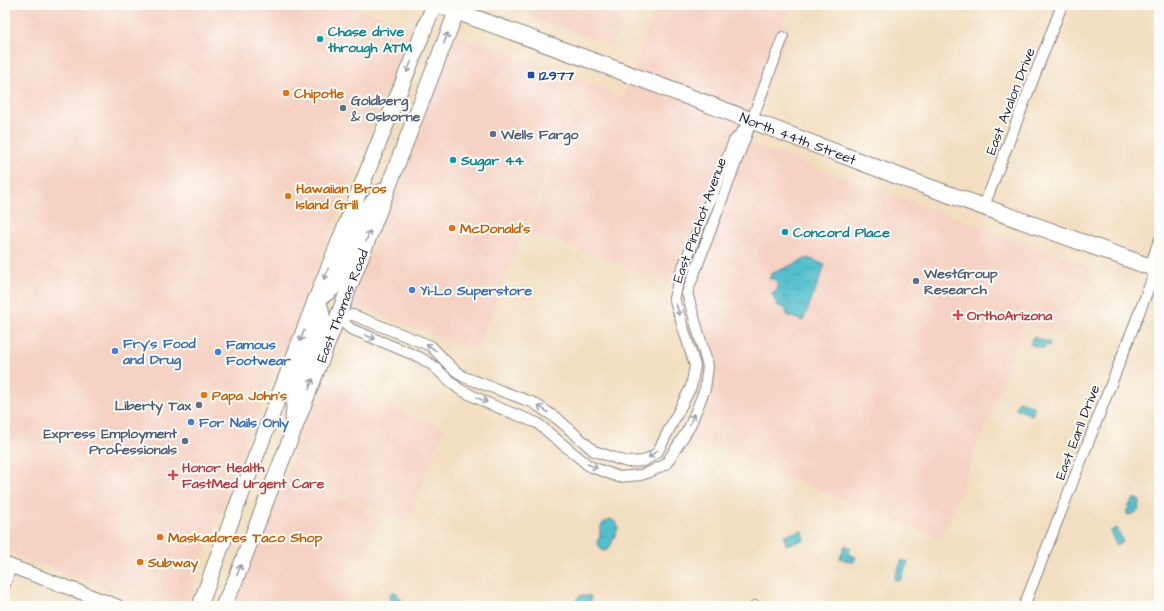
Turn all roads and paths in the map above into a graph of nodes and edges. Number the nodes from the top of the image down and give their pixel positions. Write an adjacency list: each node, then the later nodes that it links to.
1 (434, 5): 11 (main road, East Thomas Road, one-way to 11)
2 (439, 5): 4 (main road, North 44th Street)
3 (1062, 5): 8 (street, East Avalon Drive)
4 (458, 8): 6 (main road, North 44th Street); 7 (main road, East Thomas Road, one-way to 4)
5 (782, 37): 6 (street, East Pinchot Avenue)
6 (751, 121): 8 (main road, North 44th Street); 12 (street, East Pinchot Avenue, one-way to 12); 12 (street, East Pinchot Avenue, one-way to 6)
7 (391, 179): 11 (main road); 12 (main road, East Thomas Road, one-way to 7)
8 (984, 206): 10 (main road, North 44th Street)
9 (1159, 241): 10 (street, East Earll Drive)
10 (1155, 268): 19 (street, East Earll Drive)
11 (316, 300): 13 (main road); 17 (main road, East Thomas Road, one-way to 17)
12 (337, 317): 13 (main road, East Thomas Road, one-way to 12)
13 (292, 433): 18 (main road, East Thomas Road, one-way to 13)
14 (8, 565): 15 (street); 16 (street)
15 (5, 584)
16 (116, 606)
17 (200, 606)
18 (223, 606)
19 (1024, 606)

